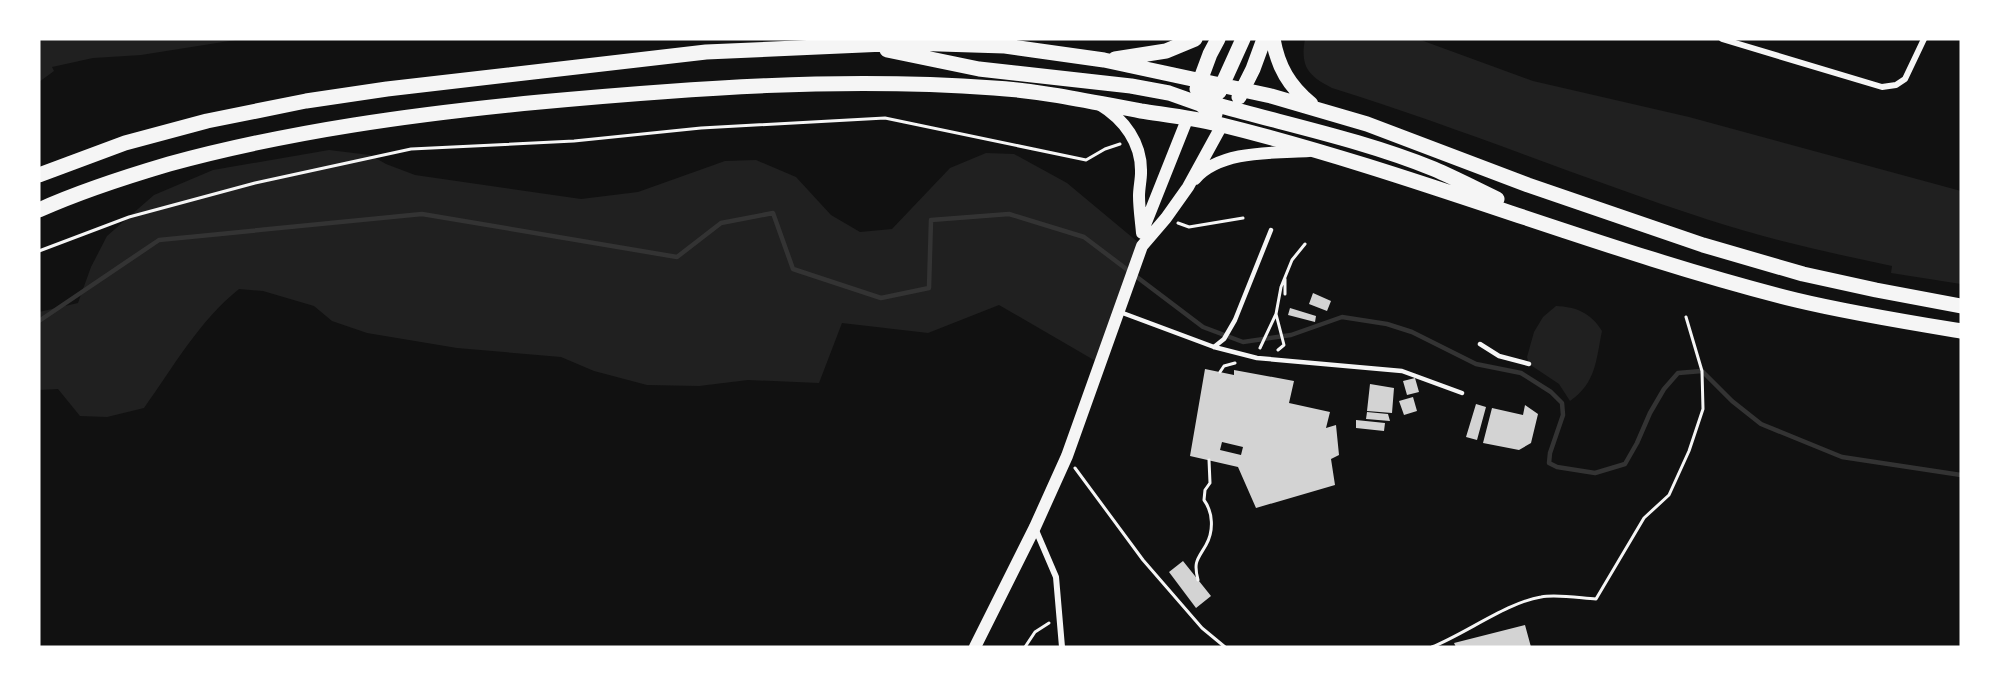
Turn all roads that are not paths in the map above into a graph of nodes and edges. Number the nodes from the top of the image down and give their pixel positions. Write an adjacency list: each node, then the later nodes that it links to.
1 (1195, 39): 9 (highway)
2 (1218, 39): 10 (highway)
3 (1243, 39): 11 (highway)
4 (1264, 39): 12 (highway)
5 (1273, 39): 16 (highway)
6 (1722, 39): 7 (street)
7 (1924, 39)
8 (860, 45): 9 (highway); 13 (highway); 21 (highway)
9 (1104, 60): 10 (highway)
10 (1200, 80): 11 (highway); 13 (highway); 15 (highway)
11 (1223, 85): 12 (highway); 15 (highway)
12 (1244, 90): 16 (highway); 17 (highway)
13 (1193, 101): 15 (highway); 18 (highway)
14 (1095, 102): 18 (highway); 23 (highway); 26 (main road)
15 (1211, 105): 17 (highway); 18 (highway); 19 (highway)
16 (1315, 108): 27 (highway)
17 (1231, 109): 19 (highway); 24 (highway)
18 (1188, 117): 19 (highway); 26 (main road)
19 (1222, 125): 20 (highway); 22 (main road)
20 (1317, 151): 22 (main road); 24 (highway)
21 (39, 175)
22 (1188, 187): 26 (main road)
23 (39, 210)
24 (1551, 225): 29 (highway)
25 (1272, 230): 31 (lane)
26 (1141, 246): 28 (main road)
27 (1961, 306)
28 (1118, 310): 31 (lane); 34 (main road)
29 (1961, 331)
30 (1480, 344): 32 (lane)
31 (1214, 347): 33 (lane)
32 (1529, 364)
33 (1462, 393)
34 (1035, 527): 35 (main road); 36 (street)
35 (975, 647)
36 (1062, 647)

